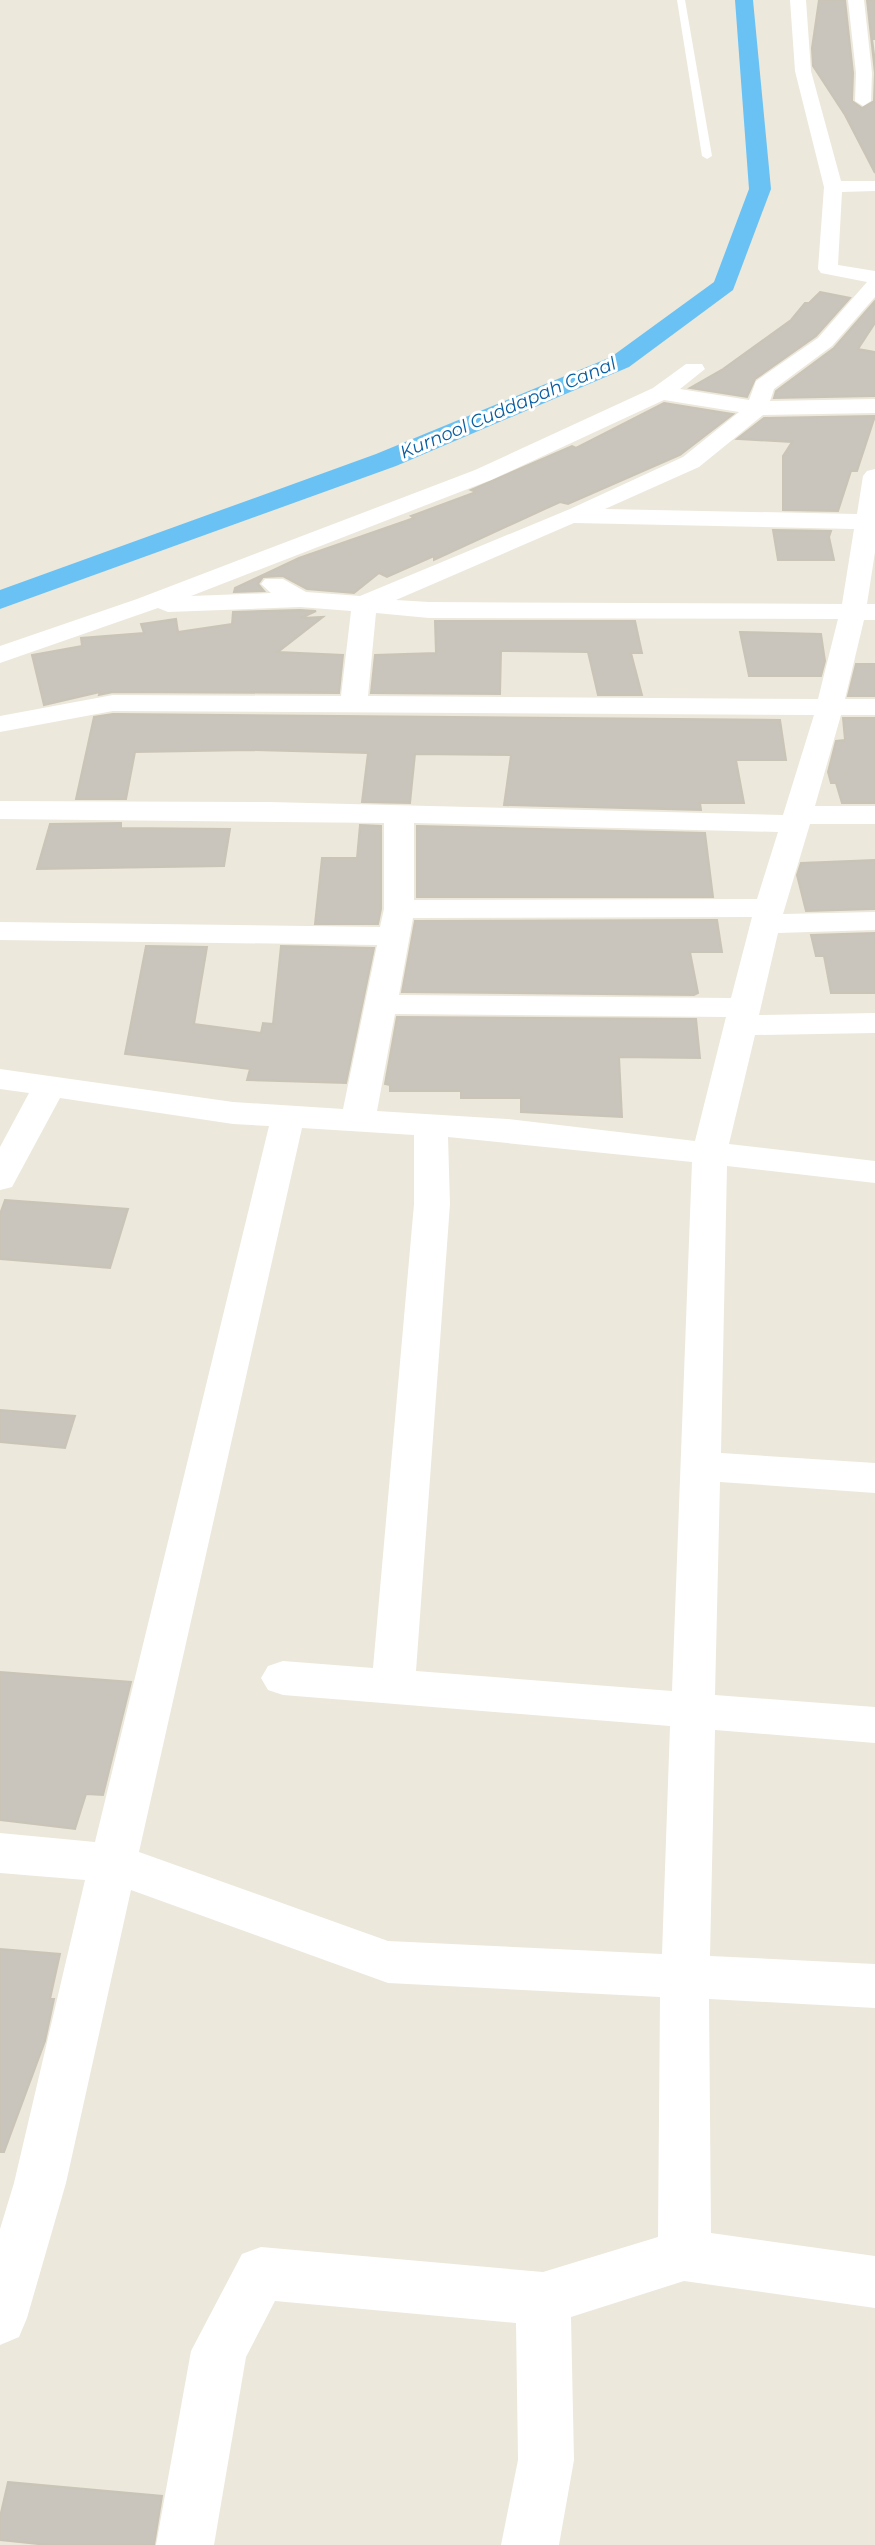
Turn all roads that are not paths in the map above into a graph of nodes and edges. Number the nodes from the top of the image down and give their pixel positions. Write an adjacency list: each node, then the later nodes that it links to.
1 (681, 0): 5 (lane)
2 (798, 0): 7 (street)
3 (856, 0): 4 (street)
4 (863, 101)
5 (707, 156)
6 (875, 186): 7 (street)
7 (833, 187): 8 (street)
8 (875, 277)
9 (875, 285): 13 (street)
10 (694, 369): 11 (street)
11 (661, 393): 13 (street); 19 (street)
12 (875, 406): 13 (street)
13 (757, 408): 15 (street)
14 (875, 476): 16 (street)
15 (572, 516): 16 (street); 20 (street)
16 (872, 523): 21 (street)
17 (274, 584): 18 (street)
18 (300, 599): 19 (street); 20 (street)
19 (146, 604): 22 (street)
20 (364, 604): 21 (street); 23 (street)
21 (864, 612): 24 (street)
22 (0, 655)
23 (355, 703): 24 (street); 26 (street)
24 (827, 707): 25 (street); 30 (street)
25 (875, 707)
26 (0, 724)
27 (0, 810): 28 (street)
28 (399, 815): 30 (street); 33 (street)
29 (875, 815): 30 (street)
30 (796, 819): 31 (street)
31 (767, 916): 32 (street); 33 (street); 36 (street)
32 (875, 921)
33 (396, 922): 34 (street); 35 (street)
34 (0, 931)
35 (381, 1004): 36 (street); 41 (street)
36 (743, 1016): 37 (street); 43 (street)
37 (875, 1023)
38 (0, 1079): 39 (street)
39 (50, 1086): 40 (street); 45 (street)
40 (288, 1116): 41 (street); 53 (street)
41 (358, 1121): 42 (street)
42 (430, 1125): 43 (street); 49 (street)
43 (710, 1151): 44 (street); 46 (street)
44 (875, 1172)
45 (0, 1179)
46 (700, 1466): 47 (street); 50 (street)
47 (875, 1478)
48 (283, 1678): 49 (street)
49 (393, 1689): 50 (street)
50 (692, 1710): 51 (street); 54 (street)
51 (875, 1725)
52 (0, 1853): 53 (street)
53 (113, 1863): 54 (street); 59 (street)
54 (685, 1976): 55 (street); 56 (street)
55 (875, 1986)
56 (684, 2255): 57 (street); 58 (street)
57 (875, 2282)
58 (543, 2298): 60 (street); 61 (street)
59 (0, 2318)
60 (185, 2545)
61 (530, 2545)

